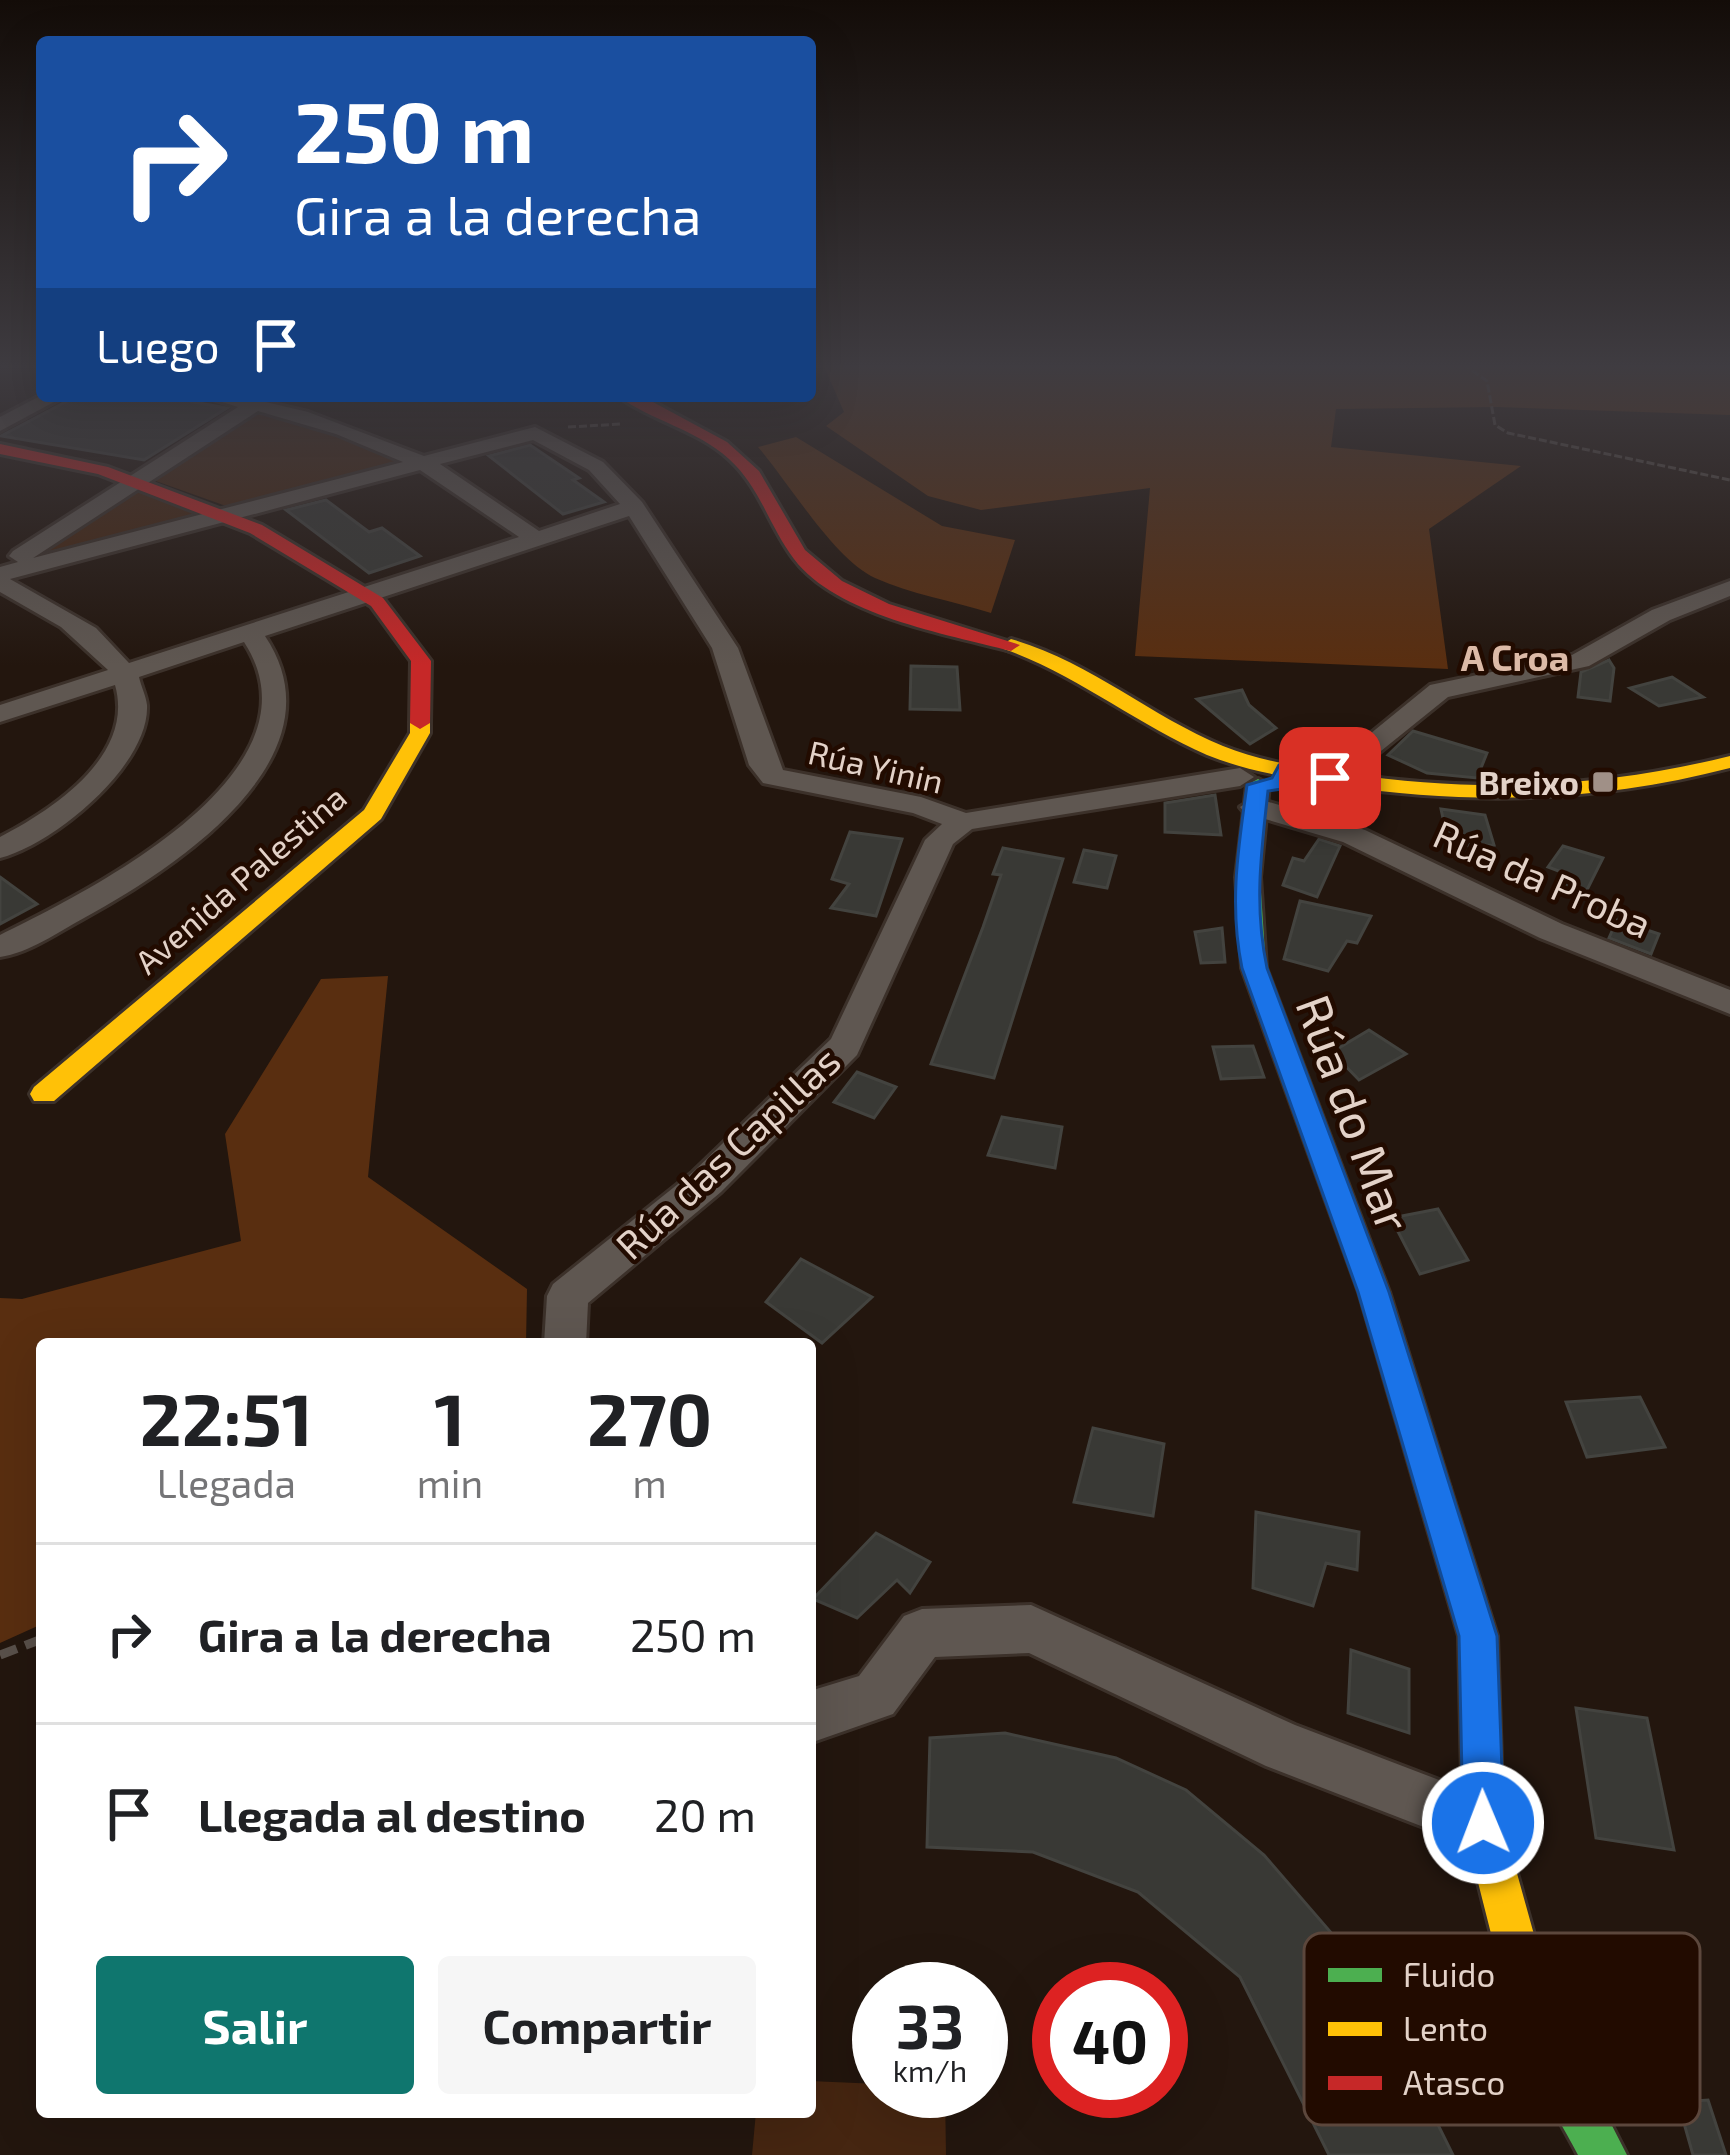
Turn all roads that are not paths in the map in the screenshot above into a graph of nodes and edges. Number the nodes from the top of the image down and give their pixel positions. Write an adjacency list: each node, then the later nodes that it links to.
1 (76, 465): 7 (street, Avenida Palestina)
2 (163, 465): 7 (street)
3 (406, 465): 9 (street)
4 (430, 465): 10 (street)
5 (593, 465): 8 (street, Rúa Yinin)
6 (746, 465): 21 (street)
7 (137, 482): 9 (street, Avenida Palestina); 11 (street)
8 (634, 507): 10 (street); 22 (street, Rúa Yinin)
9 (222, 515): 11 (street); 14 (street, Avenida Palestina)
10 (535, 539): 14 (street)
11 (0, 572)
12 (0, 584): 16 (street)
13 (1730, 588): 20 (street)
14 (365, 595): 15 (street); 26 (street, Avenida Palestina)
15 (251, 633): 16 (street); 24 (street)
16 (124, 673): 17 (street); 23 (street)
17 (0, 714)
18 (1730, 762): 20 (street)
19 (1286, 770): 20 (street); 21 (street)
20 (1330, 778)
21 (1249, 782): 22 (street); 25 (street, Rúa da Proba); 29 (street, Rúa do Mar)
22 (964, 822): 27 (street, Rúa das Capillas)
23 (0, 849)
24 (2, 947)
25 (1730, 1003)
26 (44, 1094)
27 (565, 1338)
28 (816, 1715): 29 (street)
29 (1483, 1823): 30 (street, Rúa do Mar)
30 (1512, 1933)
31 (1588, 2125): 32 (street, Rúa do Mar)
32 (1603, 2155)

